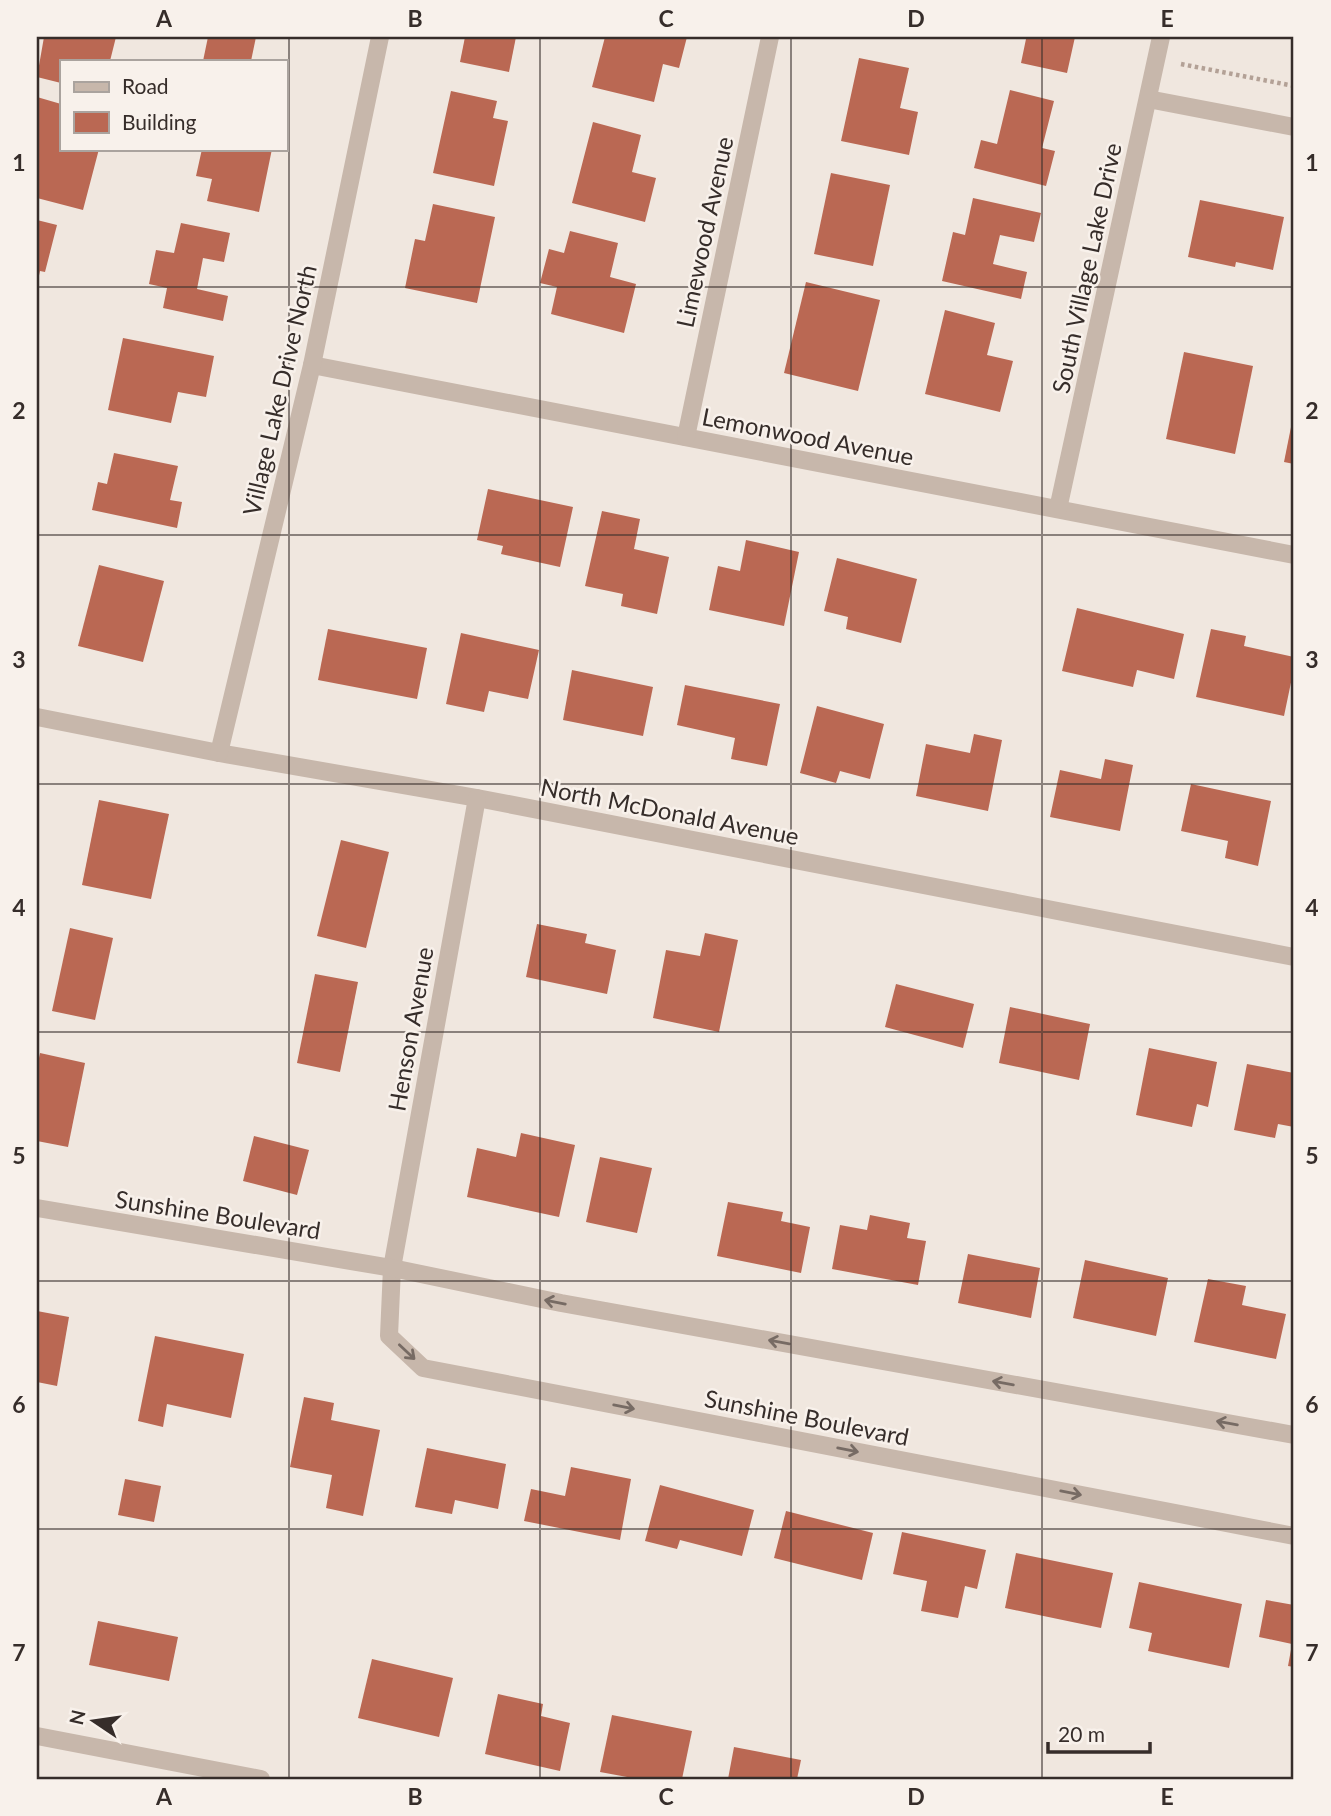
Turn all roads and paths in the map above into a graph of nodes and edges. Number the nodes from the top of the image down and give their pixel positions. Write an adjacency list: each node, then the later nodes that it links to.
1 (380, 37): 8 (street, Village Lake Drive North)
2 (770, 37): 9 (street, Limewood Avenue)
3 (1161, 37): 4 (street, South Village Lake Drive)
4 (1157, 59): 5 (path); 6 (street, South Village Lake Drive)
5 (1294, 86)
6 (1148, 99): 7 (street); 10 (street, South Village Lake Drive)
7 (1294, 127)
8 (312, 365): 9 (street, Lemonwood Avenue); 13 (street, Village Lake Drive North)
9 (686, 437): 10 (street, Lemonwood Avenue)
10 (1058, 509): 11 (street, Lemonwood Avenue)
11 (1294, 555)
12 (37, 717): 13 (street, North McDonald Avenue)
13 (219, 753): 14 (street, North McDonald Avenue)
14 (477, 799): 15 (street, North McDonald Avenue); 17 (street, Henson Avenue)
15 (1294, 957)
16 (37, 1208): 17 (street, Sunshine Boulevard)
17 (392, 1268): 18 (street, Sunshine Boulevard, one-way to 17); 19 (street, Sunshine Boulevard, one-way to 19)
18 (1294, 1435)
19 (1294, 1536)
20 (37, 1736): 21 (street)
21 (261, 1779)

